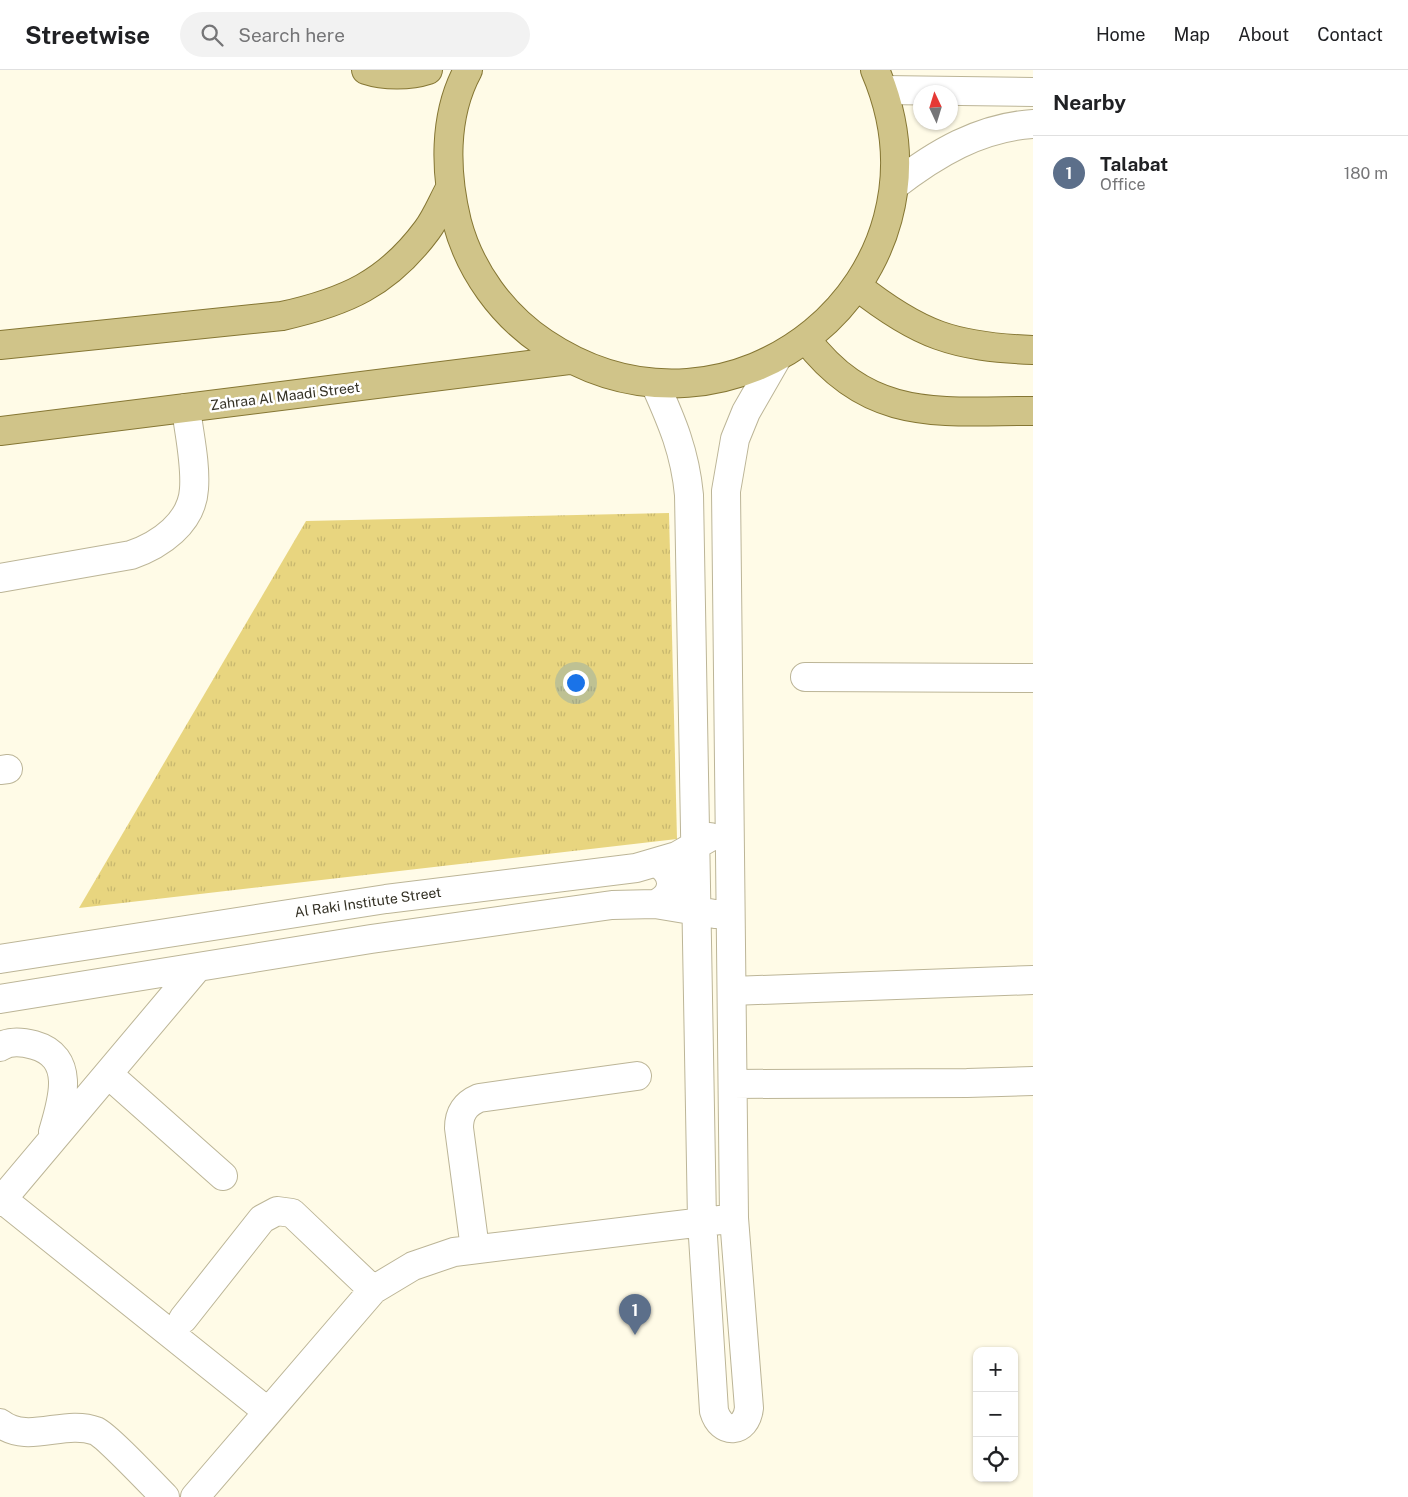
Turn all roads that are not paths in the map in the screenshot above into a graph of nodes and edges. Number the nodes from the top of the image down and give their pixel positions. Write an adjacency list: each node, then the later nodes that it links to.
1 (366, 70): 2 (main road)
2 (428, 70)
3 (468, 70): 8 (main road)
4 (880, 80): 5 (street); 7 (main road)
5 (1033, 92)
6 (1033, 124): 7 (street)
7 (894, 186): 9 (main road)
8 (449, 190): 11 (main road); 14 (main road)
9 (857, 286): 10 (main road); 12 (main road)
10 (806, 339): 13 (main road); 17 (main road)
11 (0, 345)
12 (1033, 350)
13 (777, 358): 15 (main road); 22 (street)
14 (569, 360): 15 (main road); 16 (main road, Zahraa Al Maadi Street)
15 (655, 384): 23 (street)
16 (186, 408): 18 (main road, Zahraa Al Maadi Street); 19 (street)
17 (1033, 411)
18 (0, 431)
19 (0, 578)
20 (805, 677): 21 (street)
21 (1033, 678)
22 (730, 830): 23 (street, Al Raki Institute Street); 27 (street)
23 (696, 846): 24 (street, Al Raki Institute Street); 26 (street)
24 (657, 863): 25 (street); 28 (street, Al Raki Institute Street)
25 (655, 904): 26 (street); 29 (street)
26 (698, 911): 27 (street); 42 (street)
27 (732, 911): 31 (street)
28 (0, 958)
29 (197, 968): 32 (street); 34 (street)
30 (1033, 980): 31 (street)
31 (732, 991): 37 (street)
32 (0, 999)
33 (0, 1047): 38 (street)
34 (108, 1074): 38 (street); 39 (street)
35 (637, 1076): 43 (street)
36 (1033, 1081): 37 (street)
37 (733, 1084): 41 (street)
38 (50, 1143): 40 (street)
39 (223, 1176)
40 (1, 1200): 46 (street)
41 (734, 1218): 42 (street); 42 (street)
42 (702, 1221): 43 (street)
43 (475, 1249): 44 (street)
44 (373, 1290): 45 (street); 46 (street)
45 (183, 1319)
46 (268, 1411): 49 (street)
47 (0, 1423): 48 (street)
48 (165, 1497)
49 (195, 1497)

